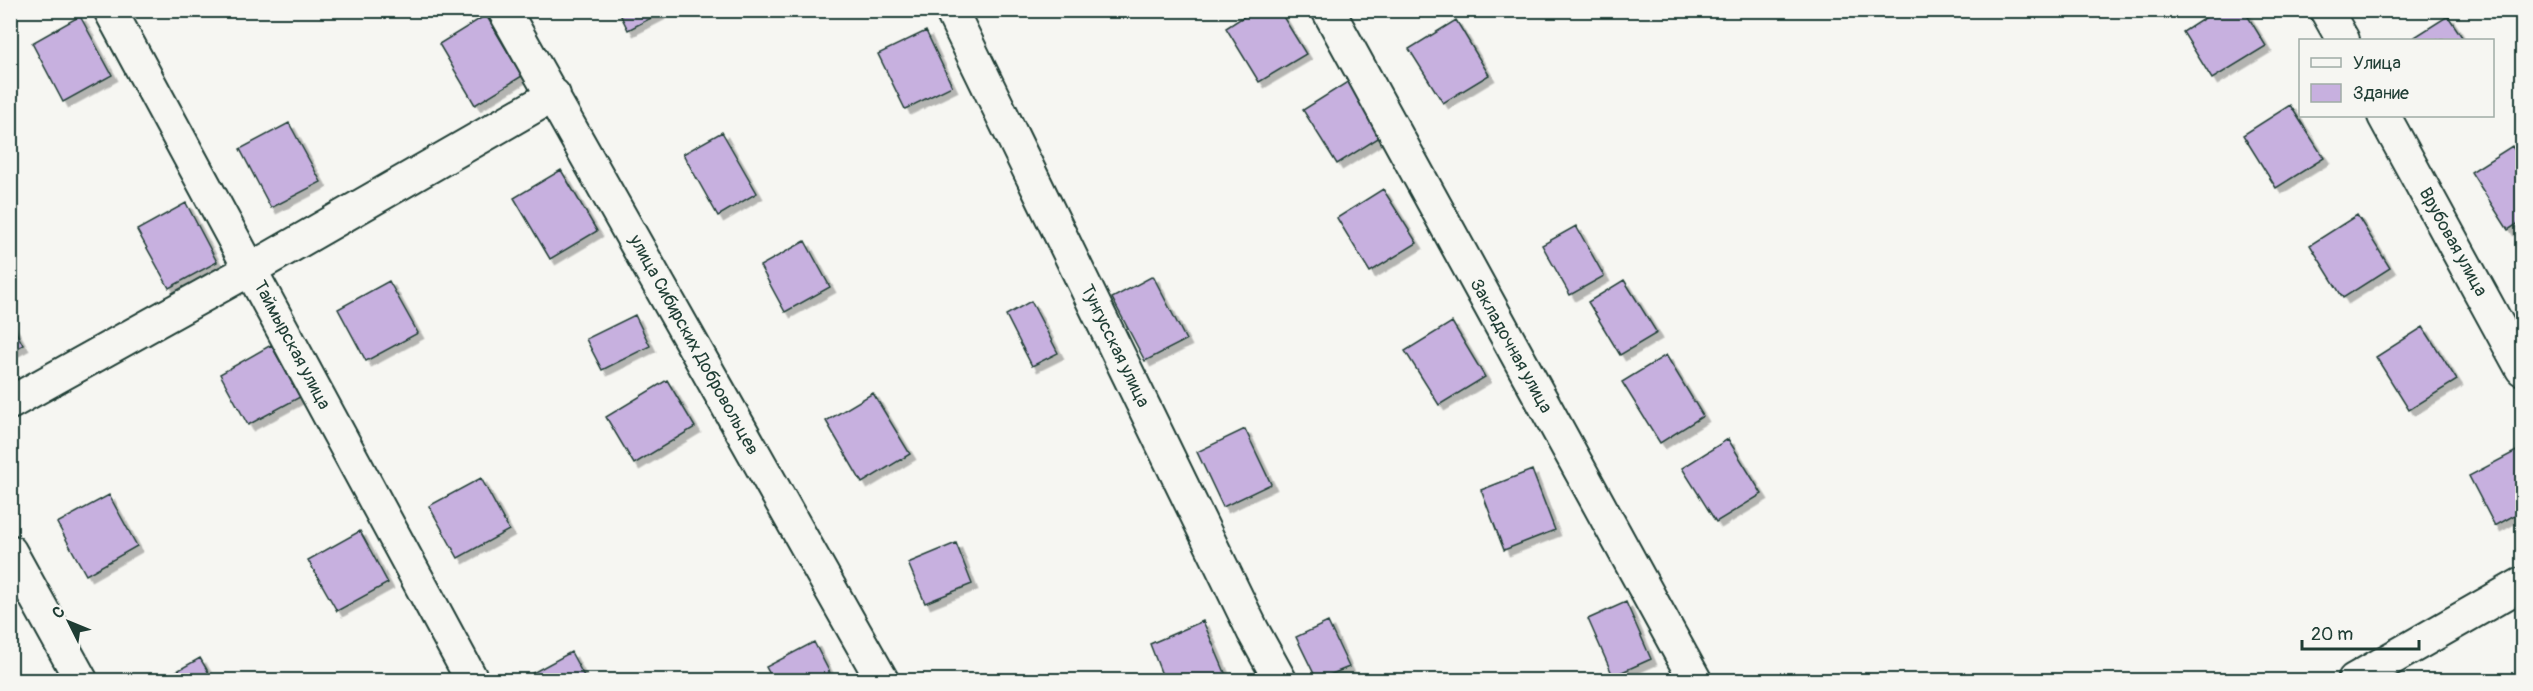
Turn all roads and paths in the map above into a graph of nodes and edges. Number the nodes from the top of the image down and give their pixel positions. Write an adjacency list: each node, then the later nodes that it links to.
1 (110, 10): 9 (street, Таймырская улица)
2 (504, 10): 7 (street, улица Сибирских Добровольцев)
3 (951, 10): 17 (street, Тунгусская улица)
4 (1328, 10): 18 (street, Закладочная улица)
5 (2326, 10): 6 (street)
6 (2342, 39)
7 (554, 95): 9 (street); 16 (street, улица Сибирских Добровольцев)
8 (2385, 117): 10 (street, Врубовая улица)
9 (251, 269): 11 (street); 15 (street, Таймырская улица)
10 (2523, 369)
11 (10, 403)
12 (10, 551): 14 (street)
13 (2523, 584): 19 (street)
14 (81, 681)
15 (472, 681)
16 (882, 681)
17 (1280, 681)
18 (1695, 681)
19 (2354, 681)

